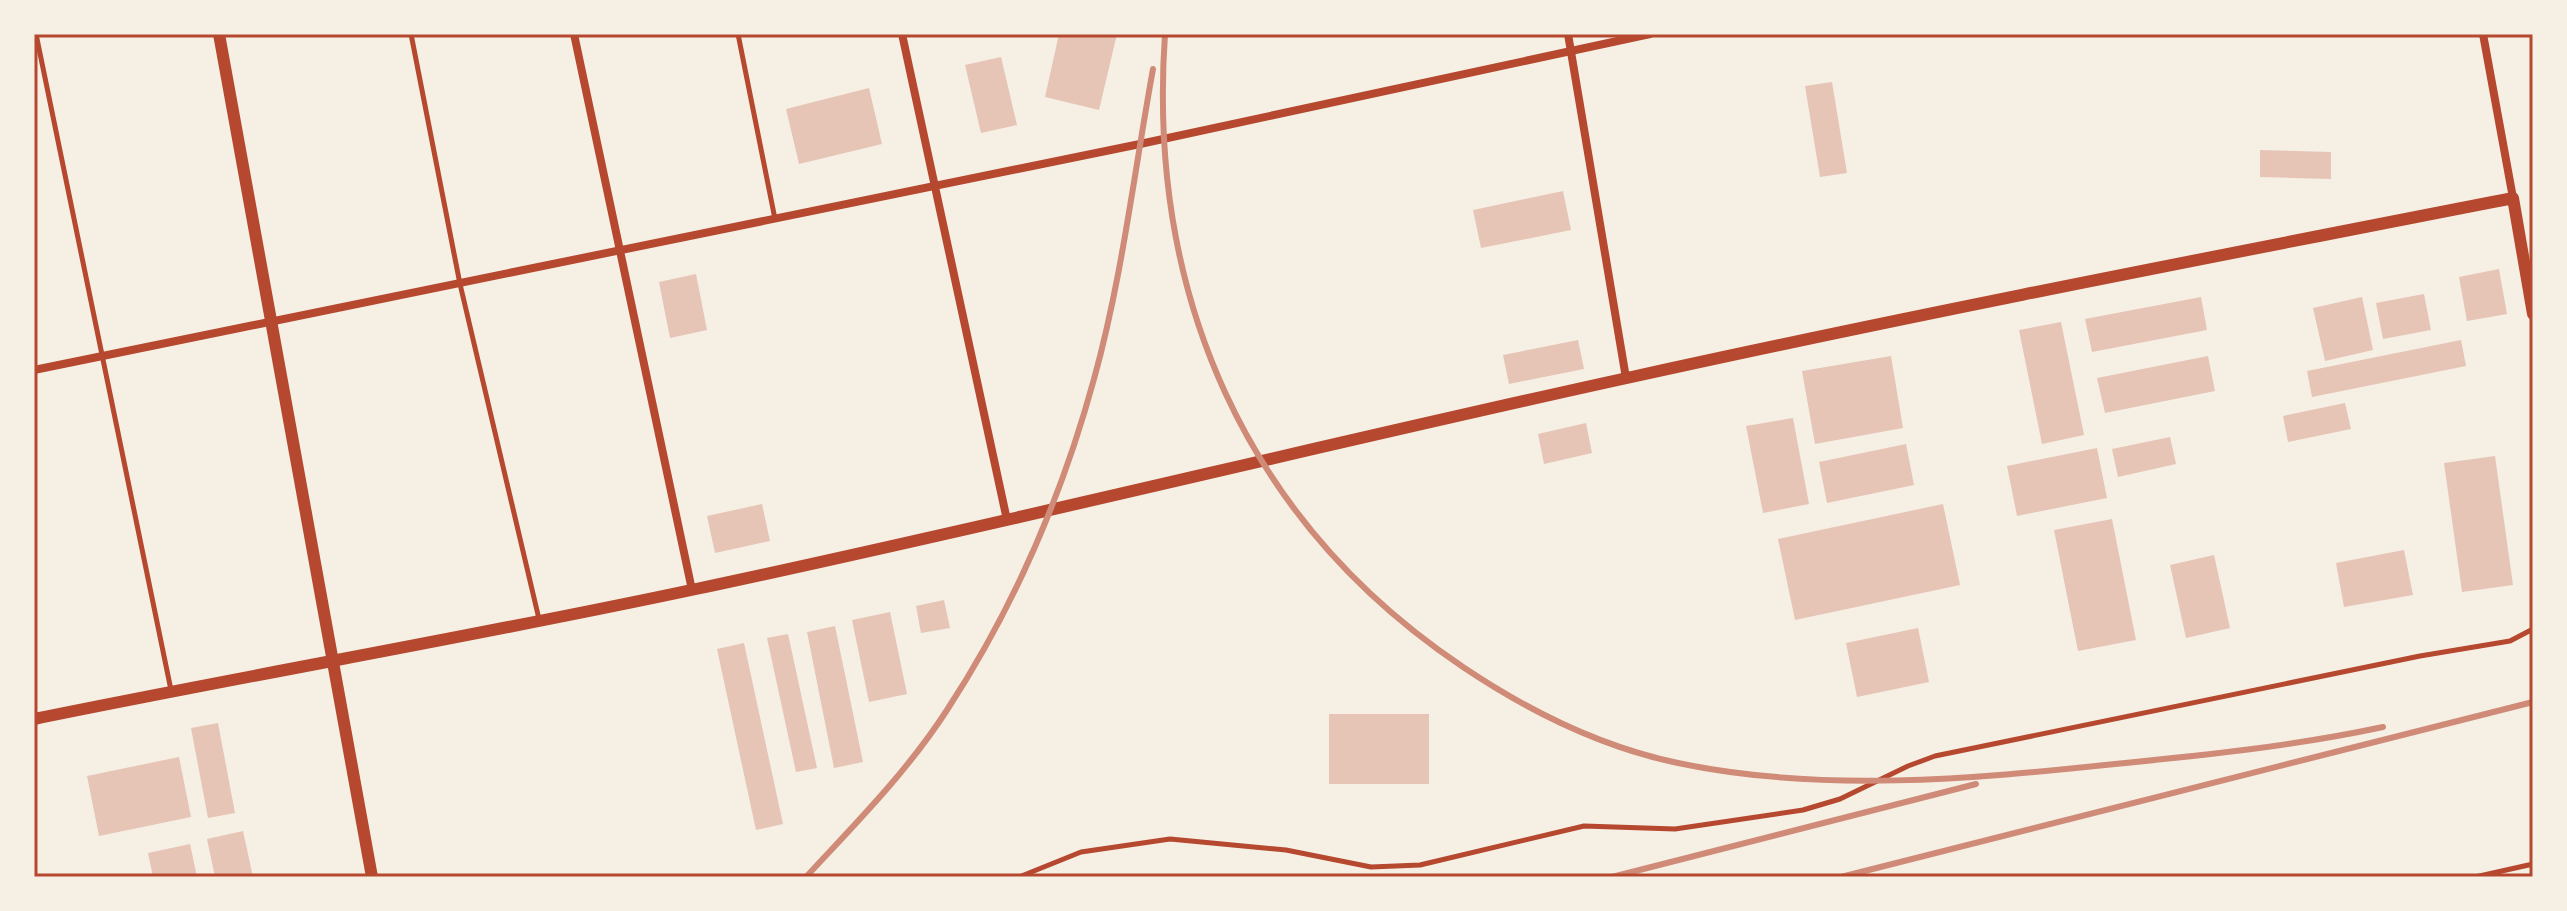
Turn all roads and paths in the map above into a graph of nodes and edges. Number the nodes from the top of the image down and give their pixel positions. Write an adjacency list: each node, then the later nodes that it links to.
1 (36, 34): 18 (lane)
2 (219, 34): 17 (street)
3 (411, 34): 15 (lane)
4 (574, 34): 14 (street)
5 (738, 34): 13 (lane)
6 (902, 34): 11 (street)
7 (1568, 34): 10 (street)
8 (1650, 34): 10 (street)
9 (2483, 34): 12 (street)
10 (1571, 51): 11 (street); 20 (street)
11 (933, 186): 13 (street); 21 (street)
12 (2513, 198): 16 (street); 20 (street)
13 (775, 219): 14 (street)
14 (619, 251): 15 (street); 22 (street)
15 (460, 284): 17 (street); 23 (lane)
16 (2533, 314)
17 (271, 321): 18 (street); 25 (street)
18 (101, 356): 19 (street); 26 (lane)
19 (34, 370)
20 (1626, 378): 21 (street)
21 (1007, 520): 22 (street)
22 (692, 590): 23 (street)
23 (540, 621): 25 (street)
24 (2533, 629): 30 (lane)
25 (333, 663): 26 (street); 29 (street)
26 (171, 691): 27 (street)
27 (34, 719)
28 (2533, 864): 31 (lane)
29 (372, 877)
30 (1019, 877)
31 (2475, 877)

